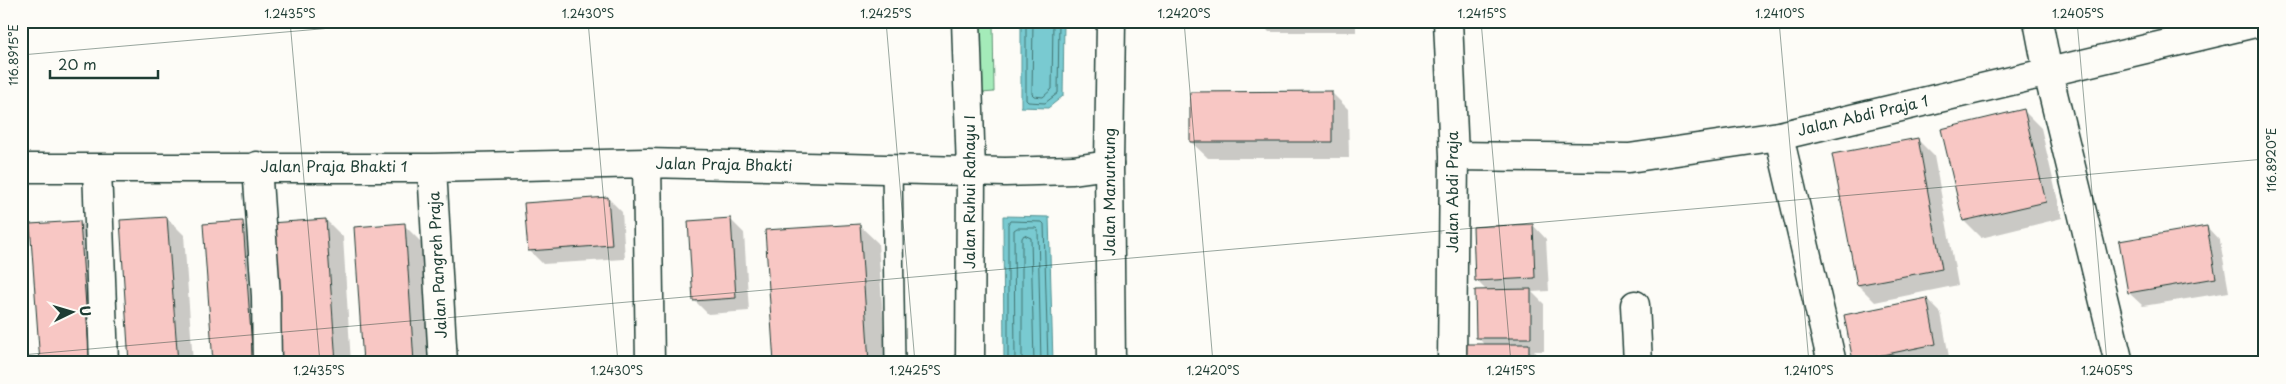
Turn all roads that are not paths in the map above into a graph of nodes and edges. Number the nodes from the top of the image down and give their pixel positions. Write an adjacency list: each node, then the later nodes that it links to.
1 (966, 21): 16 (street, Jalan Ruhui Rahayu I)
2 (1111, 21): 10 (street, Jalan Manuntung)
3 (1448, 21): 8 (street, Jalan Abdi Praja)
4 (2038, 21): 6 (street)
5 (2264, 21): 6 (street, Jalan Abdi Praja 1)
6 (2048, 73): 7 (street, Jalan Abdi Praja 1); 28 (street)
7 (1779, 136): 8 (street, Jalan Abdi Praja 1); 27 (street)
8 (1454, 156): 25 (street, Jalan Abdi Praja)
9 (647, 163): 14 (street, Jalan Praja Bhakti 1); 15 (street, Jalan Praja Bhakti); 21 (street, Jalan Praja Bhakti)
10 (1109, 165): 16 (street, Jalan Praja Bhakti); 24 (street, Jalan Manuntung)
11 (257, 166): 13 (street, Jalan Praja Bhakti 1); 14 (street, Jalan Praja Bhakti 1); 19 (street)
12 (21, 168): 13 (street, Jalan Praja Bhakti 1)
13 (97, 168): 18 (street)
14 (432, 168): 20 (street, Jalan Pangreh Praja)
15 (892, 169): 16 (street, Jalan Praja Bhakti); 22 (lane)
16 (972, 171): 23 (street, Jalan Ruhui Rahayu I)
17 (1635, 305): 26 (street)
18 (104, 363)
19 (267, 363)
20 (443, 363)
21 (650, 363)
22 (895, 363)
23 (970, 363)
24 (1111, 363)
25 (1452, 363)
26 (1638, 363)
27 (1832, 363)
28 (2119, 363)

